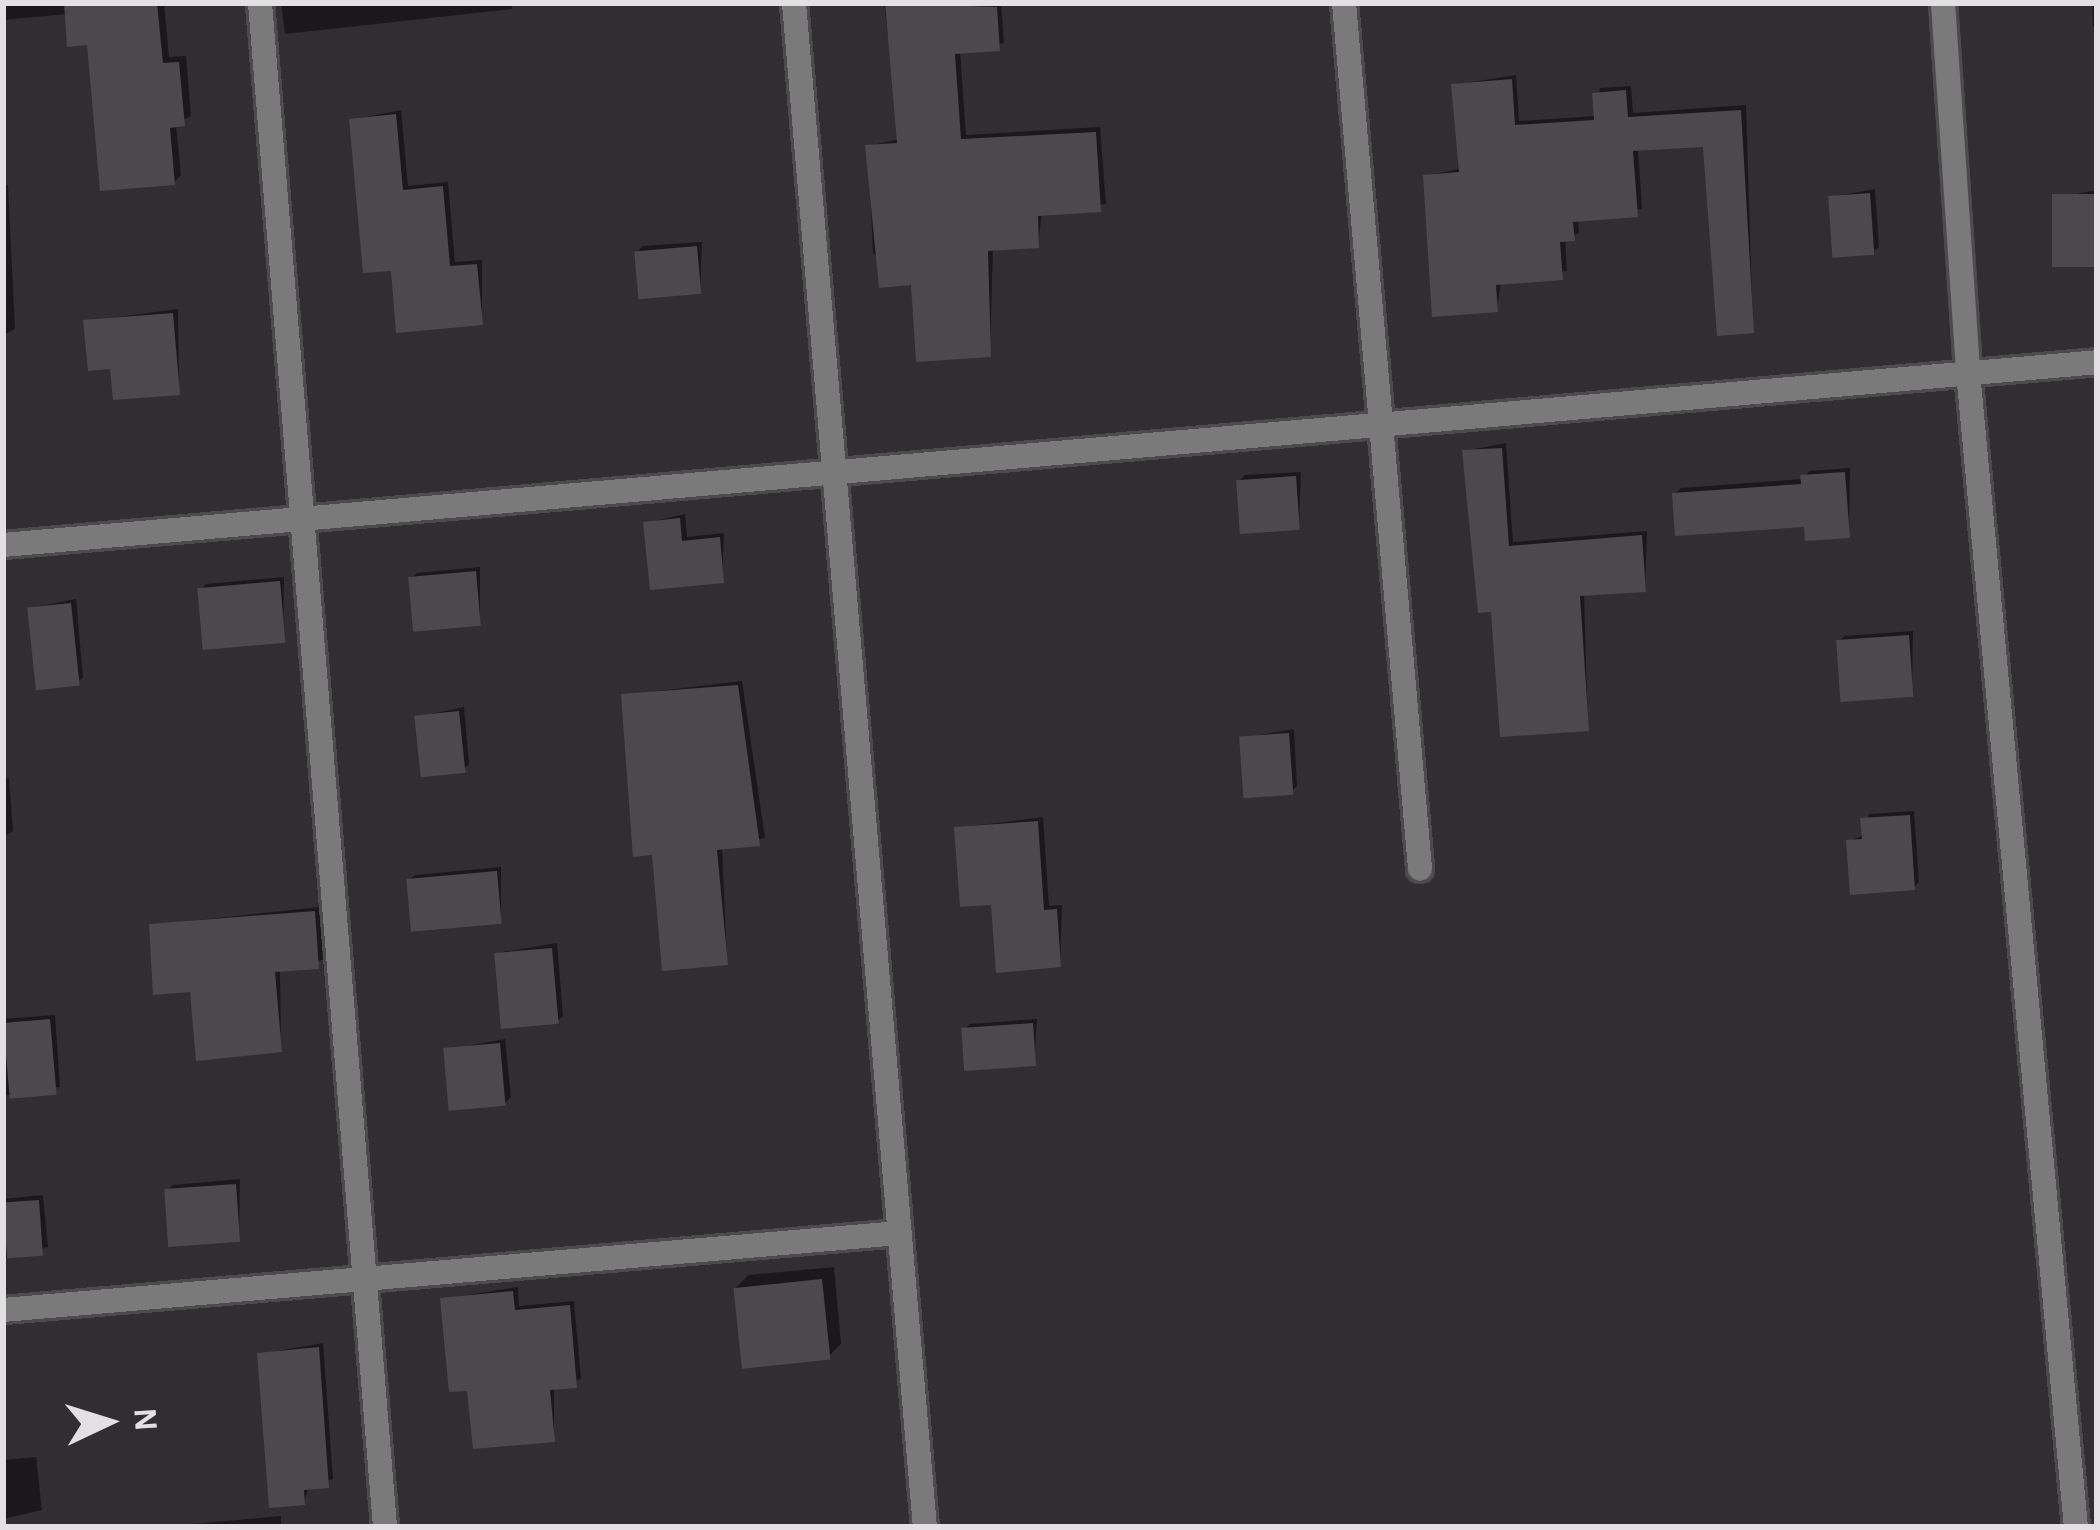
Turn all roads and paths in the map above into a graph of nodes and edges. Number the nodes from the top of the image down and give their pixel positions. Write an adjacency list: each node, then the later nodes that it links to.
1 (260, 3): 9 (street)
2 (794, 3): 8 (street)
3 (1344, 3): 7 (street)
4 (1942, 3): 6 (street)
5 (2097, 362): 6 (street)
6 (1968, 372): 7 (street); 17 (street)
7 (1375, 423): 8 (street); 11 (street)
8 (834, 470): 9 (street); 12 (street)
9 (302, 522): 10 (street); 13 (street)
10 (3, 545)
11 (1420, 868)
12 (900, 1233): 13 (street); 16 (street)
13 (364, 1274): 14 (street); 15 (street)
14 (3, 1310)
15 (385, 1527)
16 (925, 1527)
17 (2076, 1527)

